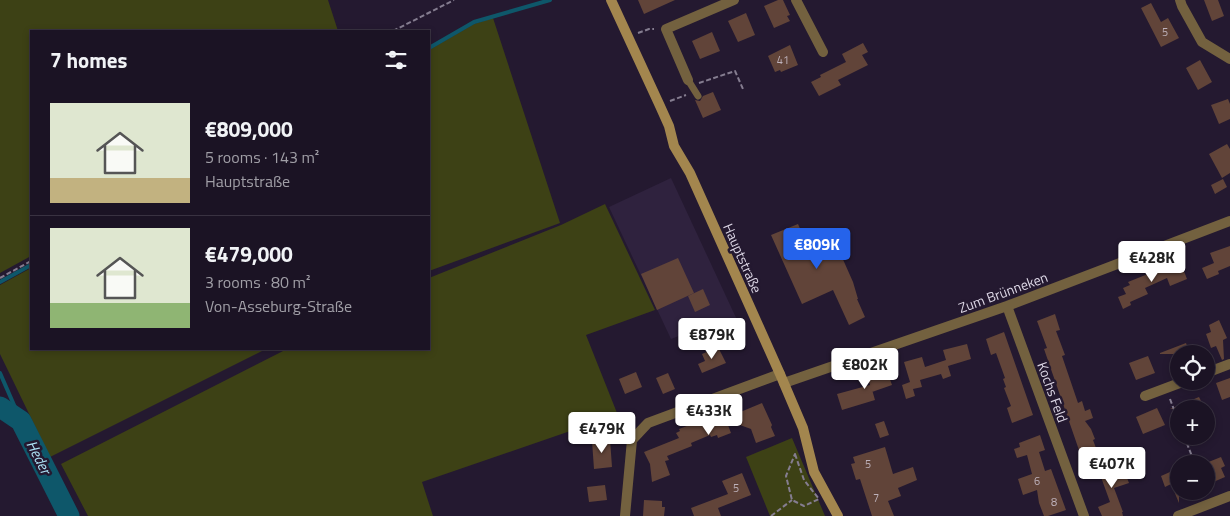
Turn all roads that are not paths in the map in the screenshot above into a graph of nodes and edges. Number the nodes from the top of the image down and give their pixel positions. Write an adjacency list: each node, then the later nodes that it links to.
1 (611, 0): 12 (main road, Hauptstraße)
2 (734, 0): 7 (street)
3 (796, 0): 5 (street)
4 (1180, 0): 6 (street)
5 (823, 52)
6 (1230, 59)
7 (693, 88)
8 (1230, 222): 9 (street, Zum Brünneken)
9 (1007, 306): 12 (street, Zum Brünneken); 18 (street, Kochs Feld)
10 (1230, 364): 11 (street)
11 (1215, 370)
12 (782, 378): 16 (street, Zum Brünneken); 17 (main road, Hauptstraße)
13 (1170, 387): 14 (street)
14 (1145, 396)
15 (1230, 496): 19 (street)
16 (625, 516)
17 (838, 516)
18 (1084, 516)
19 (1178, 516)

